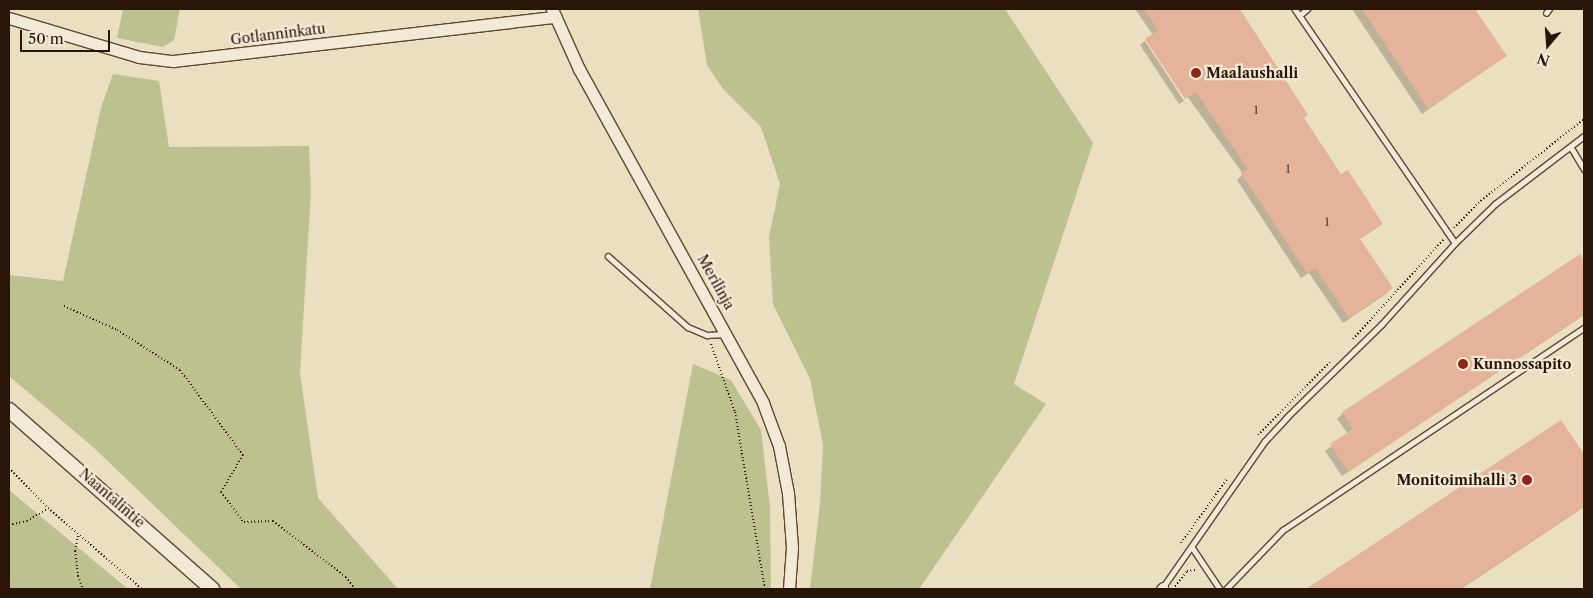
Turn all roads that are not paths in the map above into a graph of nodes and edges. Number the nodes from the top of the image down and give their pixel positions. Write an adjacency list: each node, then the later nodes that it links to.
1 (1295, 9): 4 (lane)
2 (1308, 9): 4 (lane)
3 (554, 13): 5 (street, Gotlanninkatu); 12 (street, Merilinja)
4 (1300, 16): 9 (lane)
5 (9, 18)
6 (1584, 136): 7 (lane)
7 (1571, 147): 8 (lane); 9 (lane)
8 (1584, 169)
9 (1455, 243): 16 (lane)
10 (608, 256): 12 (lane)
11 (1584, 328): 21 (lane)
12 (727, 334): 19 (street, Merilinja)
13 (9, 410): 15 (main road, Naantalintie)
14 (9, 417): 15 (main road)
15 (35, 432): 18 (main road, Naantalintie)
16 (1192, 547): 17 (lane); 20 (lane)
17 (1162, 588)
18 (212, 589)
19 (788, 589)
20 (1220, 589)
21 (1226, 589)

